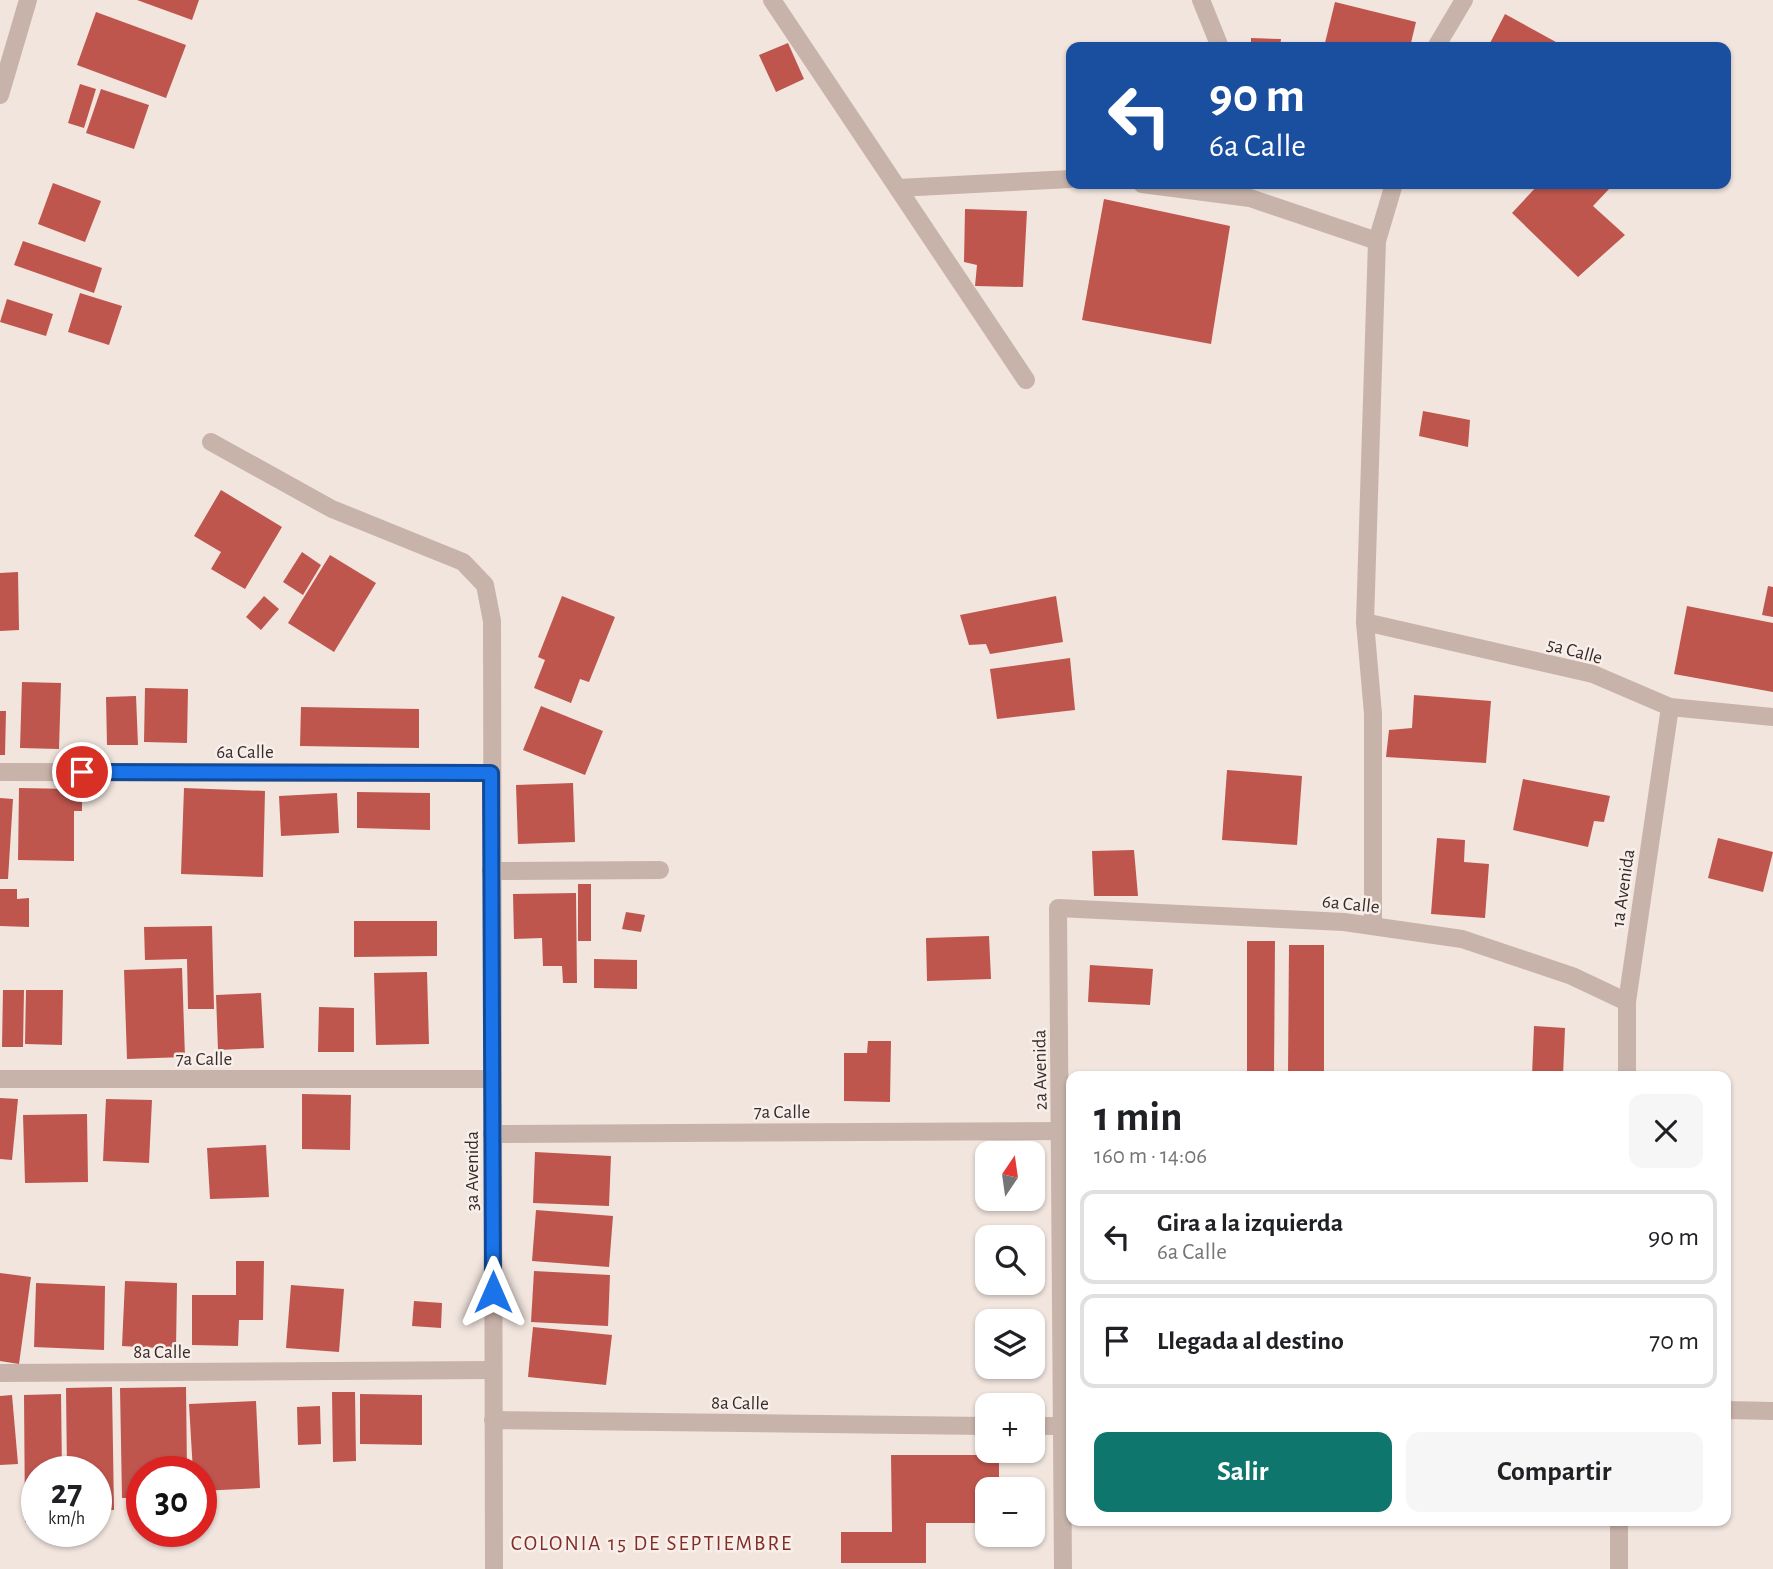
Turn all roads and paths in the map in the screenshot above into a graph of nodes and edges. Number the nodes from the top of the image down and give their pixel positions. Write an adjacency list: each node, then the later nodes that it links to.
1 (29, 0): 7 (street)
2 (772, 0): 9 (street)
3 (1201, 0): 5 (street)
4 (1464, 0): 6 (street)
5 (1218, 42)
6 (1439, 42)
7 (0, 95)
8 (1066, 179): 9 (street)
9 (898, 188): 14 (street)
10 (1219, 189): 12 (street)
11 (1393, 189): 13 (street)
12 (1250, 191): 13 (street)
13 (1377, 241): 16 (street)
14 (1026, 380)
15 (211, 442): 20 (street, 3a Avenida)
16 (1365, 622): 17 (street, 5a Calle); 24 (street)
17 (1670, 707): 18 (street, 5a Calle); 25 (street, 1a Avenida)
18 (1773, 717)
19 (0, 772): 20 (street, 6a Calle)
20 (491, 773): 22 (street, 3a Avenida)
21 (660, 870): 22 (street)
22 (491, 871): 28 (street, 3a Avenida)
23 (1058, 908): 24 (street, 6a Calle); 29 (street, 2a Avenida)
24 (1374, 926): 25 (street, 6a Calle)
25 (1627, 1002): 26 (street, 1a Avenida)
26 (1627, 1071)
27 (0, 1079): 28 (street, 7a Calle)
28 (492, 1079): 30 (street, 3a Avenida)
29 (1066, 1131): 30 (street, 7a Calle)
30 (492, 1134): 31 (street, 3a Avenida)
31 (493, 1370): 32 (street, 8a Calle); 35 (street, 3a Avenida)
32 (0, 1373)
33 (1731, 1410): 34 (street)
34 (1773, 1411)
35 (493, 1420): 36 (street, 8a Calle); 41 (street, 3a Avenida)
36 (975, 1426)
37 (1045, 1426): 38 (street)
38 (1066, 1426)
39 (1066, 1462): 42 (street, 2a Avenida)
40 (1619, 1526): 43 (street)
41 (494, 1569)
42 (1063, 1569)
43 (1619, 1569)

